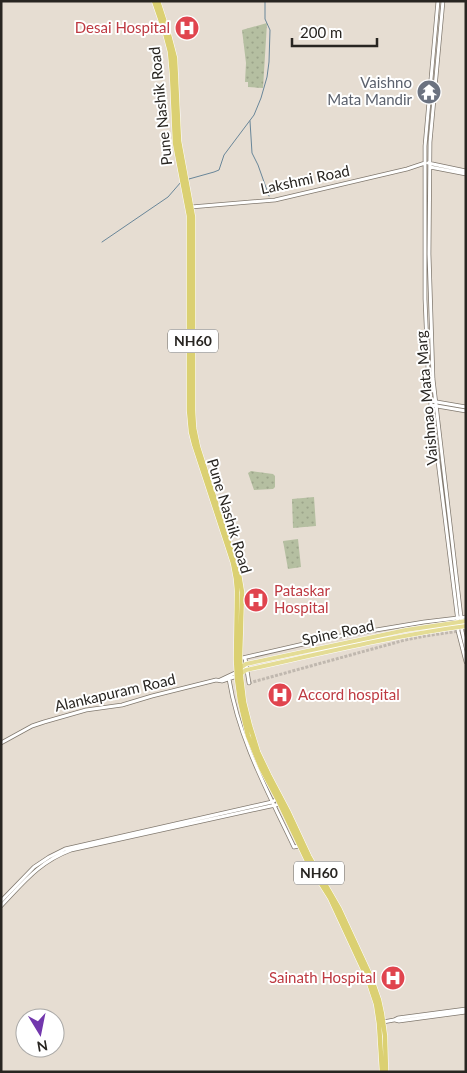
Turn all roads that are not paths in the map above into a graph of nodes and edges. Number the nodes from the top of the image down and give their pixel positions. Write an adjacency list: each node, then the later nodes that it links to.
1 (154, 1): 7 (highway, Pune Nashik Road / NH60)
2 (158, 1): 7 (highway, Pune Nashik Road / NH60)
3 (438, 1): 5 (main road)
4 (443, 1): 5 (main road)
5 (426, 165): 6 (main road); 7 (main road, Lakshmi Road); 8 (main road, Vaishnao Mata Marg); 9 (main road, Vaishnao Mata Marg)
6 (466, 173)
7 (190, 207): 17 (highway, Pune Nashik Road / NH60)
8 (431, 403): 9 (main road); 13 (main road, Vaishnao Mata Marg)
9 (436, 404): 10 (main road); 11 (main road); 12 (main road, Vaishnao Mata Marg)
10 (466, 407)
11 (466, 411)
12 (454, 560): 13 (main road); 14 (main road, Vaishnao Mata Marg)
13 (450, 561): 14 (main road, Vaishnao Mata Marg)
14 (462, 619): 15 (main road, Vaishnao Mata Marg); 17 (main road, Spine Road); 19 (main road, Spine Road)
15 (461, 628): 16 (main road); 18 (main road); 20 (main road, Spine Road)
16 (466, 648)
17 (240, 658): 19 (main road); 20 (highway, Pune Nashik Road / NH60)
18 (466, 662)
19 (246, 664): 20 (main road, Spine Road)
20 (241, 671): 21 (main road, Alankapuram Road); 22 (main road, Spine Road); 23 (main road); 25 (highway, Pune Nashik Road / NH60); 30 (highway, Pune Nashik Road / NH60)
21 (229, 679): 22 (main road, Alankapuram Road); 25 (main road)
22 (219, 680): 24 (main road, Alankapuram Road)
23 (249, 683)
24 (1, 742)
25 (276, 803): 26 (main road); 31 (highway, Pune Nashik Road / NH60)
26 (57, 854): 27 (main road); 28 (main road)
27 (1, 901)
28 (1, 906)
29 (466, 1011): 30 (main road)
30 (383, 1022): 32 (highway, Pune Nashik Road / NH60)
31 (382, 1072)
32 (386, 1072)

